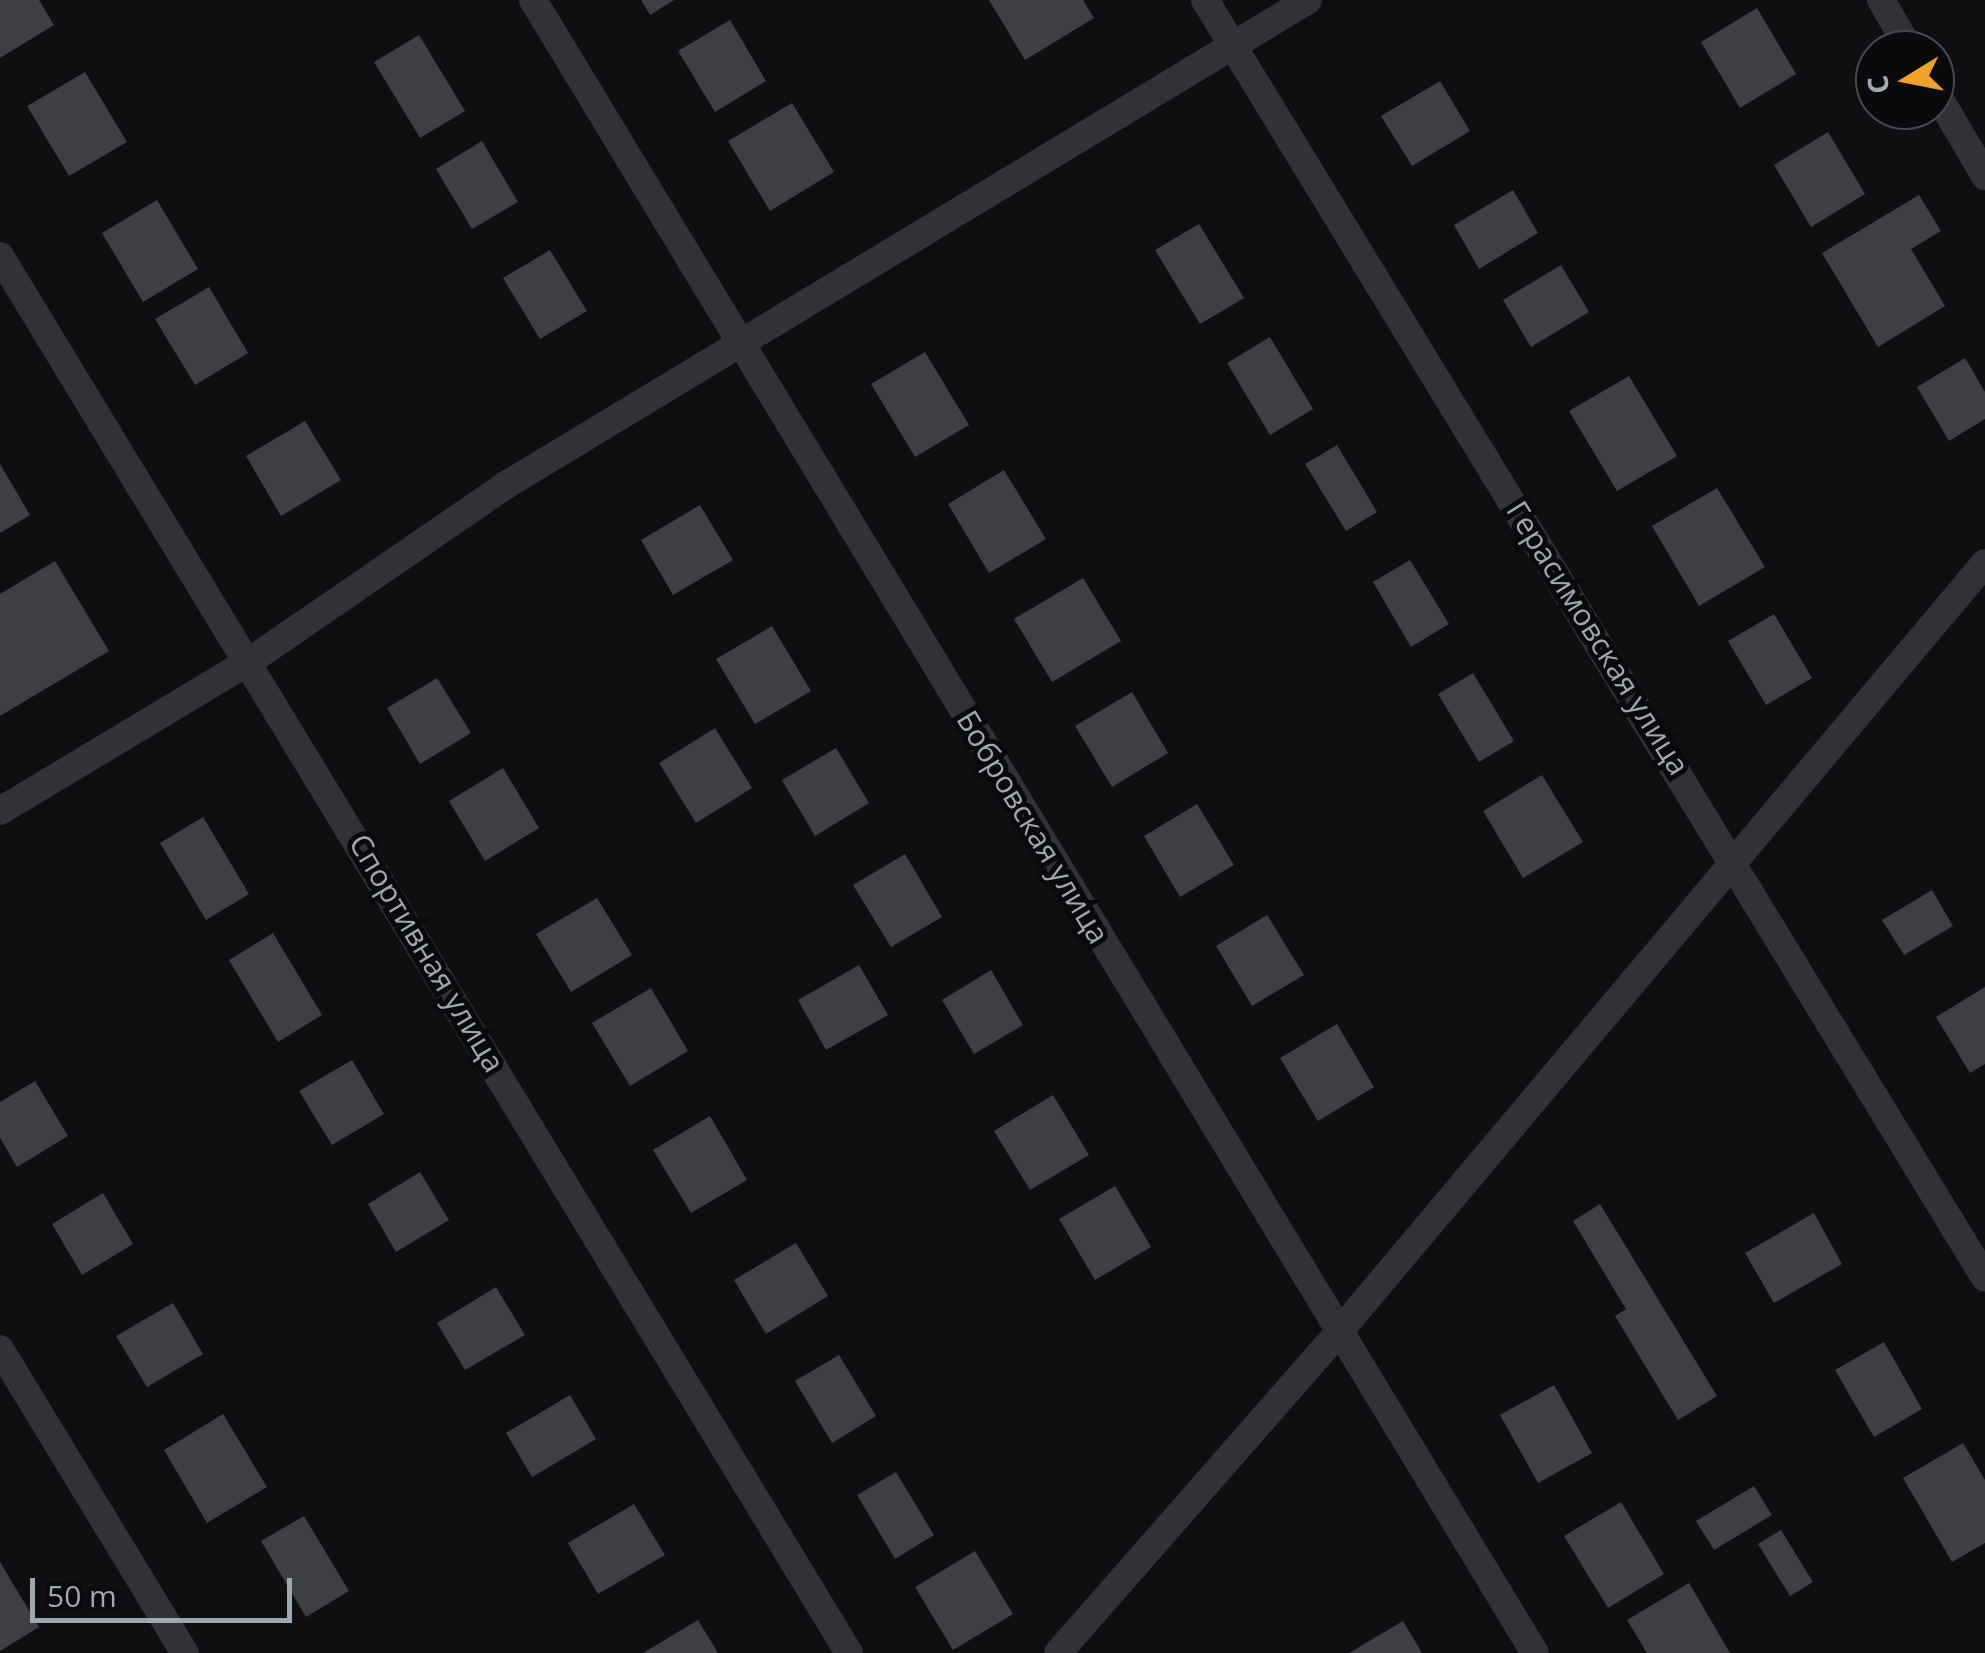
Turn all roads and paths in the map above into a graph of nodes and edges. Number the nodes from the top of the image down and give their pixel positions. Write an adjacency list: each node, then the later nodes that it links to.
1 (533, 0): 10 (street, Бобровская улица)
2 (1205, 0): 6 (street, Герасимовская улица)
3 (1308, 0): 6 (street)
4 (1881, 0): 5 (street)
5 (1898, 30)
6 (1233, 46): 10 (street); 14 (street, Герасимовская улица)
7 (1955, 126): 8 (street)
8 (1985, 176)
9 (0, 256): 12 (street, Спортивная улица)
10 (742, 346): 12 (street); 16 (street, Бобровская улица)
11 (1985, 563): 14 (street)
12 (250, 661): 13 (street); 19 (street, Спортивная улица)
13 (0, 811)
14 (1733, 858): 15 (street, Герасимовская улица); 16 (street)
15 (1985, 1278)
16 (1339, 1332): 20 (street); 21 (street, Бобровская улица)
17 (0, 1349): 18 (street)
18 (185, 1653)
19 (850, 1653)
20 (1058, 1653)
21 (1534, 1653)

